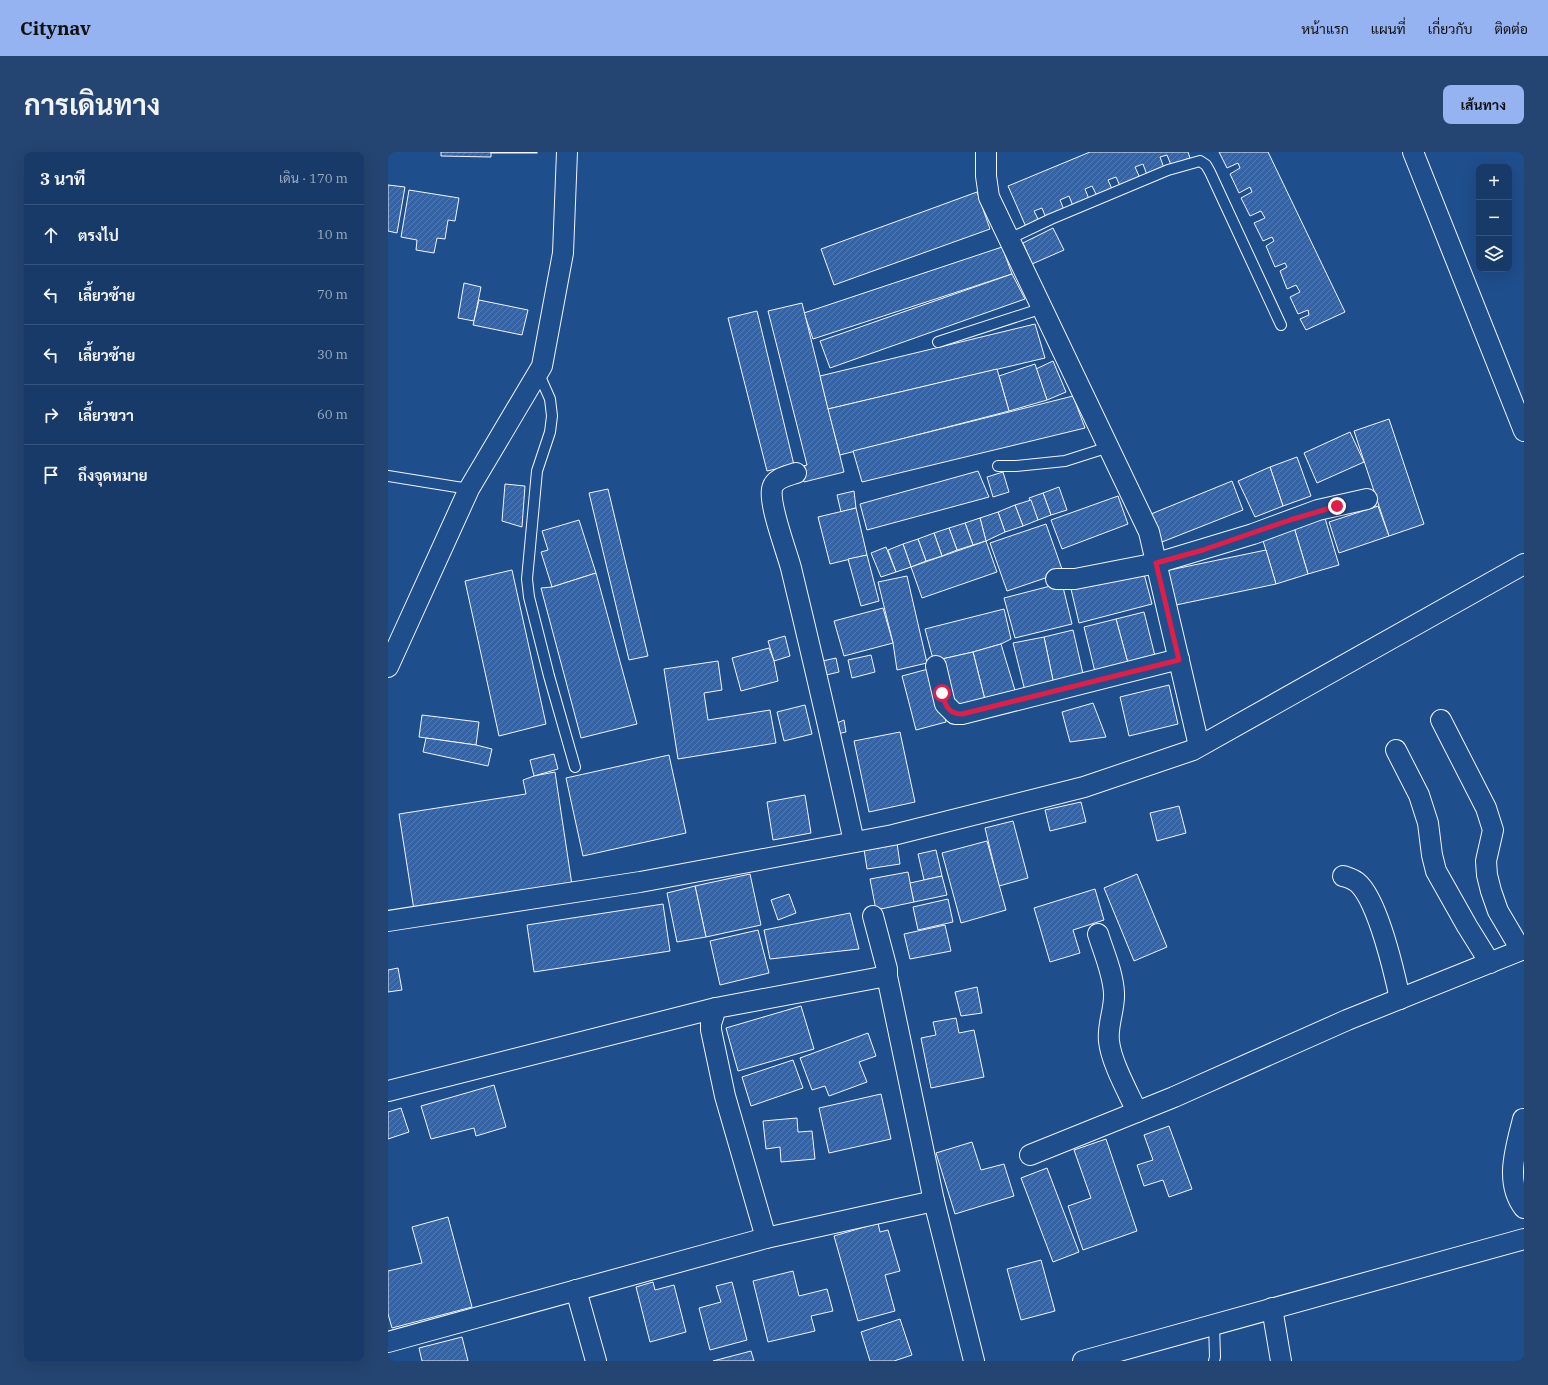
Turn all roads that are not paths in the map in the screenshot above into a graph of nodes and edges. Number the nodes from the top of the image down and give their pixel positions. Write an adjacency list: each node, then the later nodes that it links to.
1 (567, 152): 8 (street)
2 (986, 152): 4 (street)
3 (1413, 152): 9 (street)
4 (1010, 239): 5 (street); 6 (lane)
5 (1043, 308): 7 (lane); 10 (street)
6 (1282, 325)
7 (938, 342)
8 (538, 371): 14 (street); 25 (lane)
9 (1524, 431)
10 (1109, 447): 11 (lane); 16 (street)
11 (998, 466)
12 (796, 473): 26 (street)
13 (388, 476): 14 (lane)
14 (469, 489): 21 (street)
15 (1367, 499): 16 (street)
16 (1156, 563): 18 (street); 19 (street)
17 (1524, 564): 23 (street)
18 (1056, 579)
19 (1179, 660): 20 (street); 23 (street)
20 (936, 666)
21 (388, 667)
22 (1441, 720): 31 (street)
23 (1199, 746): 26 (street)
24 (1396, 750): 32 (street)
25 (575, 767)
26 (854, 842): 29 (street)
27 (1343, 876): 34 (street)
28 (873, 916): 33 (street)
29 (388, 921)
30 (1098, 934): 37 (street)
31 (1523, 949): 32 (street)
32 (1490, 963): 34 (street)
33 (887, 976): 35 (street); 40 (street)
34 (1400, 999): 37 (street)
35 (716, 1008): 36 (street); 42 (street)
36 (388, 1091)
37 (1137, 1112): 39 (street)
38 (1523, 1119): 41 (street)
39 (1030, 1155)
40 (934, 1201): 42 (street); 49 (street)
41 (1524, 1208)
42 (766, 1238): 44 (street)
43 (1524, 1239): 45 (street)
44 (576, 1290): 47 (street); 48 (street)
45 (1272, 1308): 46 (street); 52 (street)
46 (1214, 1324): 50 (street); 51 (lane)
47 (388, 1342)
48 (596, 1361)
49 (974, 1361)
50 (1083, 1361)
51 (1214, 1361)
52 (1281, 1361)

